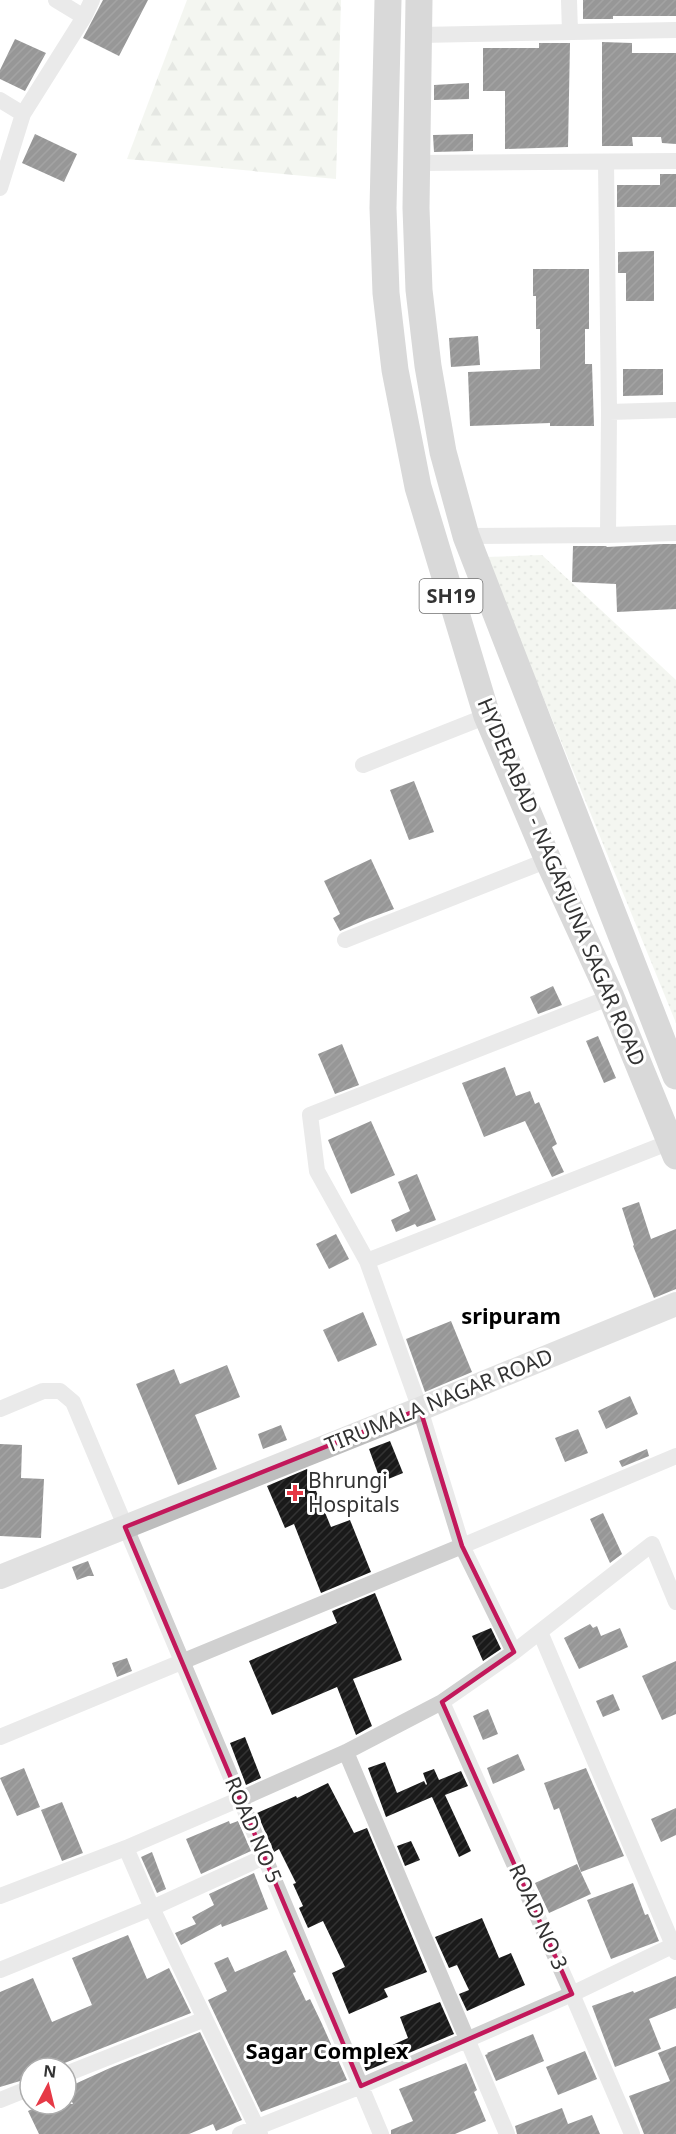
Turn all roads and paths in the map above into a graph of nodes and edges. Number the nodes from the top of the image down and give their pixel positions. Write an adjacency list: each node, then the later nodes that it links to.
1 (56, 0): 6 (street)
2 (92, 0): 6 (street)
3 (388, 0): 21 (main road, HYDERABAD - NAGARJUNA SAGAR ROAD / SH19)
4 (419, 0): 9 (main road, HYDERABAD - NAGARJUNA SAGAR ROAD / SH19)
5 (569, 0): 8 (street)
6 (84, 17): 11 (street)
7 (676, 30): 8 (street)
8 (570, 32): 9 (street)
9 (418, 35): 14 (main road, HYDERABAD - NAGARJUNA SAGAR ROAD / SH19)
10 (0, 100): 11 (street)
11 (23, 114): 15 (street)
12 (676, 160): 13 (street)
13 (606, 162): 14 (street); 17 (street)
14 (416, 163): 20 (main road, HYDERABAD - NAGARJUNA SAGAR ROAD / SH19)
15 (0, 188)
16 (676, 410): 17 (street)
17 (609, 412): 19 (street)
18 (676, 533): 19 (street)
19 (608, 535): 20 (street)
20 (466, 536): 26 (main road, HYDERABAD - NAGARJUNA SAGAR ROAD / SH19)
21 (487, 716): 22 (street); 23 (main road, HYDERABAD - NAGARJUNA SAGAR ROAD / SH19)
22 (363, 765)
23 (548, 860): 24 (street); 25 (main road, HYDERABAD - NAGARJUNA SAGAR ROAD / SH19)
24 (345, 940)
25 (611, 997): 27 (main road, HYDERABAD - NAGARJUNA SAGAR ROAD / SH19); 28 (street)
26 (676, 1076)
27 (673, 1149): 28 (street)
28 (367, 1262): 31 (street)
29 (676, 1304): 31 (street, TIRUMALA NAGAR ROAD)
30 (0, 1409): 33 (street, ROAD NO 5)
31 (420, 1409): 33 (street, TIRUMALA NAGAR ROAD); 34 (street)
32 (676, 1456): 34 (street)
33 (125, 1527): 35 (street, TIRUMALA NAGAR ROAD); 39 (street, ROAD NO 5)
34 (462, 1546): 38 (street); 39 (street)
35 (0, 1577)
36 (676, 1602): 37 (street)
37 (540, 1632): 38 (street); 48 (street)
38 (514, 1652): 40 (street)
39 (182, 1662): 41 (street); 43 (street, ROAD NO 5)
40 (442, 1702): 42 (street); 50 (street, ROAD NO 3)
41 (0, 1737)
42 (346, 1752): 43 (street); 52 (street)
43 (240, 1799): 44 (street); 45 (street, ROAD NO 5)
44 (126, 1848): 46 (street); 47 (street)
45 (264, 1857): 47 (street); 54 (street, ROAD NO 5)
46 (0, 1896)
47 (152, 1908): 49 (street); 51 (street)
48 (675, 1947): 50 (street)
49 (0, 1970)
50 (572, 1994): 52 (street); 61 (street, ROAD NO 3)
51 (205, 2019): 53 (street); 57 (street)
52 (468, 2038): 54 (street); 60 (street)
53 (78, 2069)
54 (360, 2086): 57 (street); 59 (street, ROAD NO 5)
55 (18, 2093): 56 (street)
56 (0, 2100)
57 (259, 2130): 58 (street)
58 (240, 2134)
59 (381, 2134)
60 (507, 2134)
61 (632, 2134)

